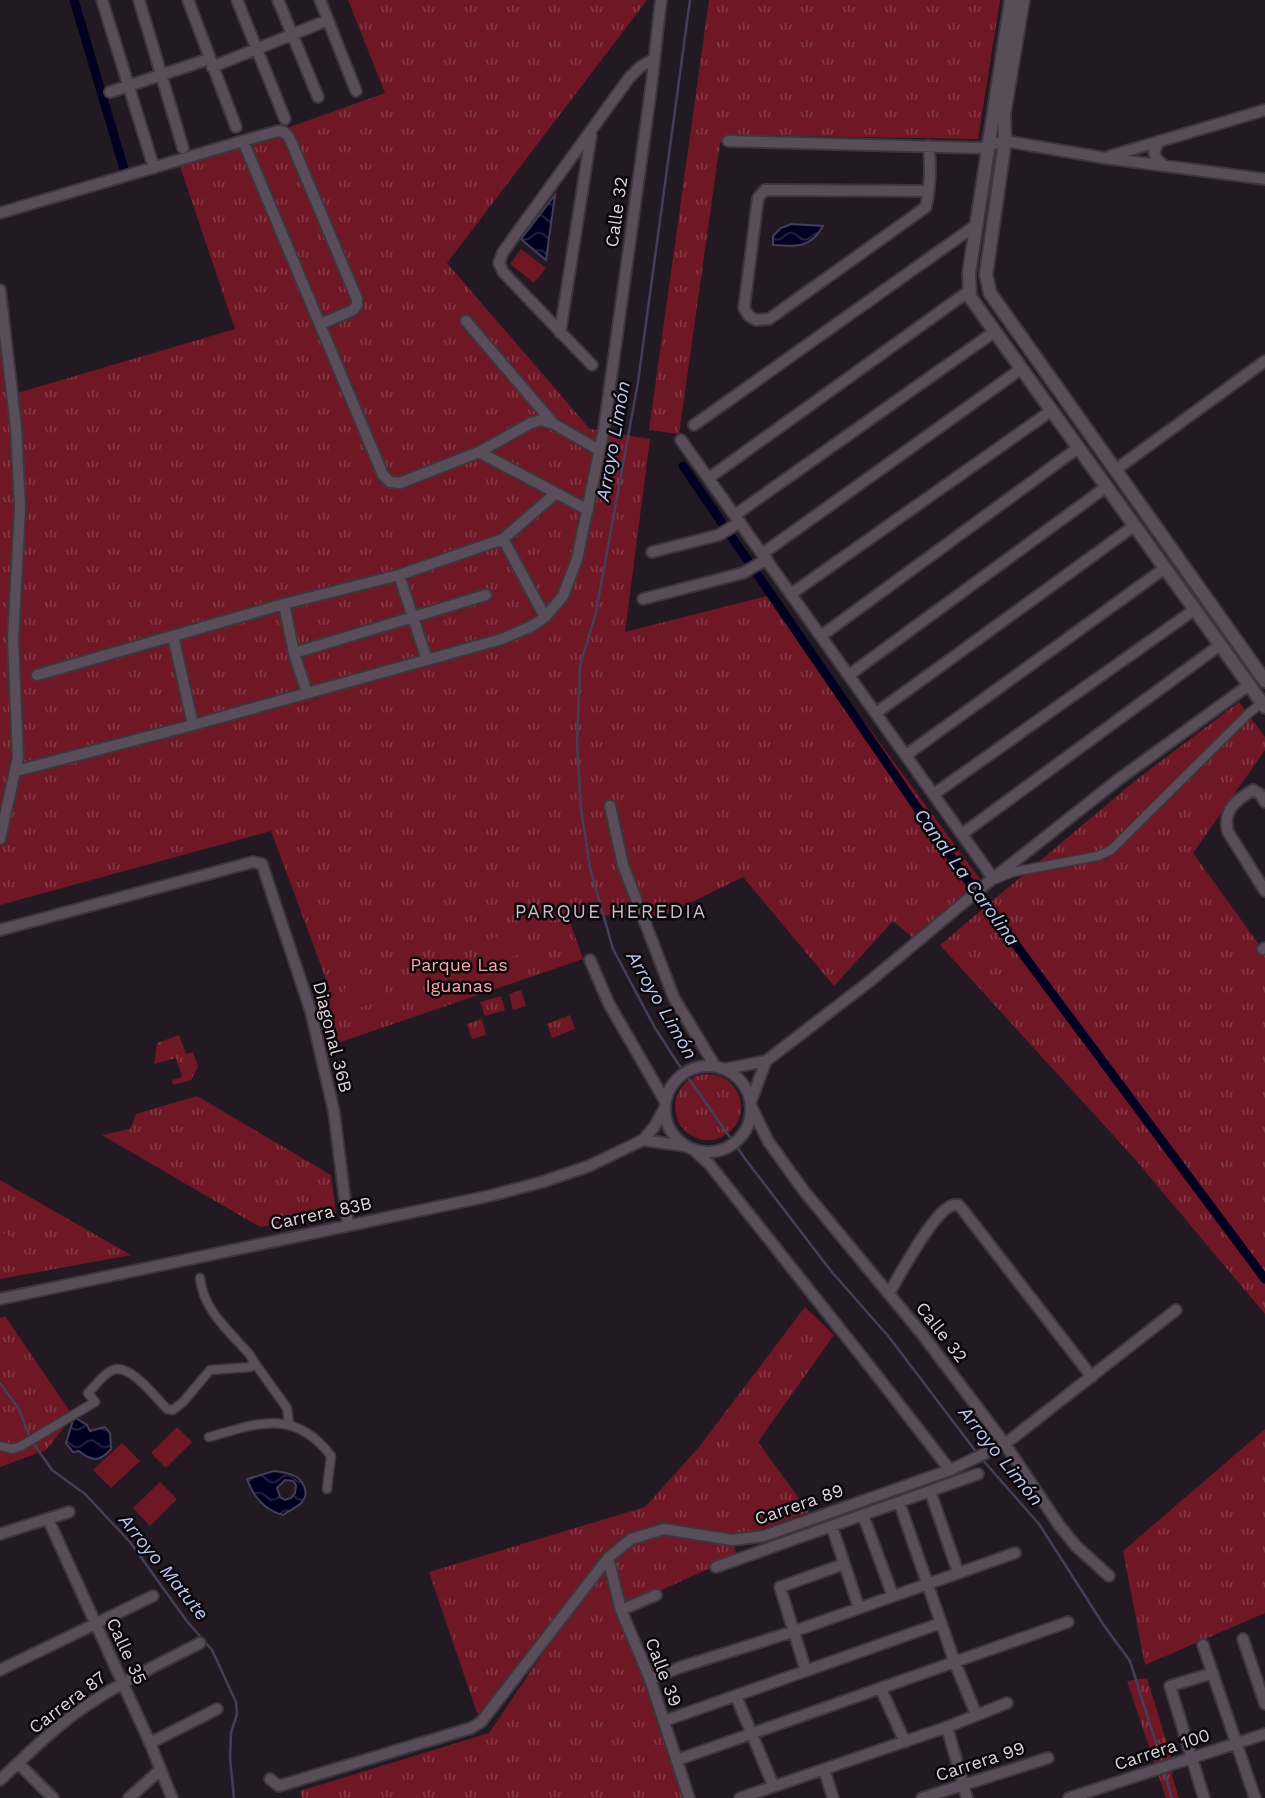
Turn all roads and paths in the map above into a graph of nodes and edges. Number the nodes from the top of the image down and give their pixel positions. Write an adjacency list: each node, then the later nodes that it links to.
1 (102, 0): 16 (street)
2 (139, 0): 15 (street)
3 (188, 0): 14 (street)
4 (237, 0): 12 (street)
5 (278, 0): 11 (street)
6 (320, 0): 10 (street)
7 (661, 0): 13 (street, Calle 32)
8 (1010, 0): 29 (street)
9 (1023, 0): 26 (street)
10 (328, 20): 11 (street); 17 (street)
11 (292, 34): 12 (street); 19 (street)
12 (257, 49): 14 (street); 21 (street)
13 (654, 59): 23 (street); 54 (street, Calle 32)
14 (210, 63): 15 (street); 22 (street)
15 (162, 75): 16 (street); 30 (street)
16 (128, 86): 18 (street); 33 (street)
17 (356, 91)
18 (110, 92)
19 (318, 97)
20 (1265, 110): 27 (street)
21 (285, 119)
22 (236, 127)
23 (592, 131): 43 (street); 43 (street)
24 (243, 141): 33 (street); 41 (street); 41 (street)
25 (728, 141): 28 (street)
26 (1005, 141): 29 (street); 31 (street); 47 (street)
27 (1159, 141): 31 (street); 32 (street)
28 (928, 146): 29 (street); 35 (street)
29 (987, 147): 37 (street)
30 (183, 148)
31 (1105, 158): 32 (street)
32 (1164, 166): 34 (street)
33 (154, 168): 36 (street)
34 (1265, 179)
35 (929, 191): 35 (street)
36 (0, 213)
37 (976, 225): 39 (street); 51 (street)
38 (0, 290): 89 (street)
39 (969, 292): 42 (street); 57 (street)
40 (466, 321): 50 (street)
41 (321, 324): 55 (street)
42 (994, 332): 46 (street); 61 (street)
43 (560, 333): 45 (street)
44 (1265, 360): 56 (street)
45 (592, 365)
46 (1021, 369): 48 (street); 65 (street)
47 (1052, 382): 48 (street); 56 (street)
48 (1038, 393): 49 (street)
49 (1051, 411): 53 (street); 68 (street)
50 (554, 424): 54 (street); 55 (street)
51 (694, 425)
52 (681, 440): 57 (street)
53 (1078, 448): 58 (street); 76 (street)
54 (598, 450): 60 (street, Calle 32)
55 (479, 452): 59 (street)
56 (1115, 470): 82 (street)
57 (709, 478): 61 (street)
58 (1106, 487): 62 (street); 81 (street)
59 (556, 493): 60 (street); 63 (street)
60 (588, 510): 74 (street, Calle 32)
61 (737, 518): 64 (street); 65 (street)
62 (1134, 526): 66 (street); 86 (street)
63 (503, 540): 67 (street); 74 (street)
64 (652, 552)
65 (762, 560): 68 (street); 70 (street)
66 (1164, 568): 72 (street); 88 (street)
67 (399, 575): 71 (street); 73 (street)
68 (791, 594): 76 (street)
69 (486, 595): 73 (street)
70 (643, 599)
71 (284, 604): 75 (street); 78 (street)
72 (1195, 610): 77 (street); 90 (street)
73 (413, 617): 78 (street); 79 (street)
74 (545, 617): 79 (street)
75 (173, 636): 80 (street); 87 (street)
76 (821, 636): 81 (street)
77 (1220, 645): 83 (street); 93 (street)
78 (294, 653): 84 (street)
79 (427, 660): 84 (street)
80 (37, 675)
81 (849, 676): 86 (street)
82 (1265, 681)
83 (1249, 685): 85 (street); 95 (street)
84 (307, 694): 87 (street)
85 (1264, 705): 95 (street)
86 (876, 713): 88 (street)
87 (193, 725): 89 (street)
88 (906, 755): 90 (street)
89 (16, 771): 94 (street)
90 (934, 794): 93 (street)
91 (1265, 802): 96 (street)
92 (610, 806): 100 (street)
93 (962, 834): 95 (street)
94 (0, 839)
95 (989, 881): 99 (street)
96 (1265, 891)
97 (0, 930): 105 (street, Diagonal 36B)
98 (590, 960): 102 (street)
99 (766, 1061): 100 (street); 101 (street)
100 (720, 1068): 101 (street); 102 (street)
101 (751, 1104): 104 (street); 107 (street, Calle 32)
102 (665, 1105): 103 (street, Carrera 83B); 104 (street)
103 (643, 1140): 104 (street); 105 (street, Carrera 83B)
104 (690, 1148): 116 (street)
105 (348, 1224): 108 (street, Carrera 83B)
106 (200, 1278): 110 (street)
107 (889, 1293): 111 (street); 114 (street, Calle 32)
108 (0, 1299)
109 (1176, 1310): 111 (street, Carrera 89)
110 (254, 1362): 112 (street); 115 (street)
111 (1091, 1377): 114 (street, Carrera 89)
112 (289, 1424): 113 (street); 118 (street)
113 (209, 1437)
114 (1002, 1445): 116 (street, Carrera 89); 131 (street, Calle 32)
115 (0, 1447)
116 (954, 1468): 127 (street, Carrera 89)
117 (978, 1474): 119 (street)
118 (327, 1489)
119 (930, 1491): 120 (street); 130 (street)
120 (899, 1502): 122 (street); 132 (street)
121 (69, 1512): 123 (street)
122 (863, 1515): 124 (street); 134 (street)
123 (48, 1519): 125 (street); 140 (street, Calle 35)
124 (832, 1527): 128 (street); 129 (street)
125 (0, 1534)
126 (1015, 1553): 130 (street)
127 (607, 1558): 137 (street, Calle 39); 170 (street, Carrera 89)
128 (844, 1564): 136 (street); 141 (street)
129 (716, 1567)
130 (958, 1572): 132 (street)
131 (1109, 1576)
132 (928, 1584): 134 (street); 139 (street)
133 (656, 1595): 137 (street)
134 (893, 1596): 136 (street)
135 (153, 1597): 140 (street)
136 (859, 1608): 141 (street)
137 (621, 1610): 149 (street, Calle 39)
138 (1068, 1622): 145 (street)
139 (941, 1623): 145 (street); 147 (street)
140 (96, 1625): 146 (street); 150 (street, Calle 35)
141 (792, 1632): 147 (street); 149 (street)
142 (1243, 1639): 154 (street)
143 (200, 1643): 150 (street, Carrera 87)
144 (1203, 1644): 148 (street)
145 (955, 1663): 151 (street); 156 (street)
146 (1, 1666)
147 (806, 1671): 152 (street)
148 (1213, 1673): 163 (street); 165 (street)
149 (650, 1679): 157 (street, Calle 39)
150 (122, 1683): 162 (street, Calle 35); 167 (street, Carrera 87)
151 (881, 1689): 159 (street); 161 (street)
152 (736, 1696): 157 (street); 159 (street)
153 (1007, 1703): 156 (street)
154 (1265, 1704)
155 (218, 1709): 162 (street)
156 (976, 1714): 158 (street)
157 (664, 1721): 166 (street, Calle 39)
158 (947, 1727): 161 (street); 173 (street)
159 (752, 1734): 166 (street); 172 (street)
160 (1265, 1734): 163 (street, Carrera 100)
161 (905, 1742): 168 (street)
162 (149, 1743): 169 (street, Calle 35)
163 (1236, 1744): 165 (street, Carrera 100); 185 (street)
164 (1048, 1758): 173 (street, Carrera 99)
165 (1191, 1758): 174 (street, Carrera 100); 184 (street)
166 (677, 1760): 178 (street, Calle 39)
167 (18, 1763): 171 (street, Carrera 87); 175 (street)
168 (824, 1769): 172 (street); 180 (street)
169 (159, 1771): 176 (street); 177 (street, Calle 35)
170 (270, 1779)
171 (0, 1780)
172 (773, 1785): 179 (street)
173 (963, 1785): 181 (street, Carrera 99); 182 (street)
174 (1099, 1793): 183 (street, Carrera 100)
175 (53, 1798)
176 (129, 1798)
177 (172, 1798)
178 (690, 1798)
179 (740, 1798)
180 (833, 1798)
181 (922, 1798)
182 (967, 1798)
183 (1069, 1798)
184 (1204, 1798)
185 (1255, 1798)

